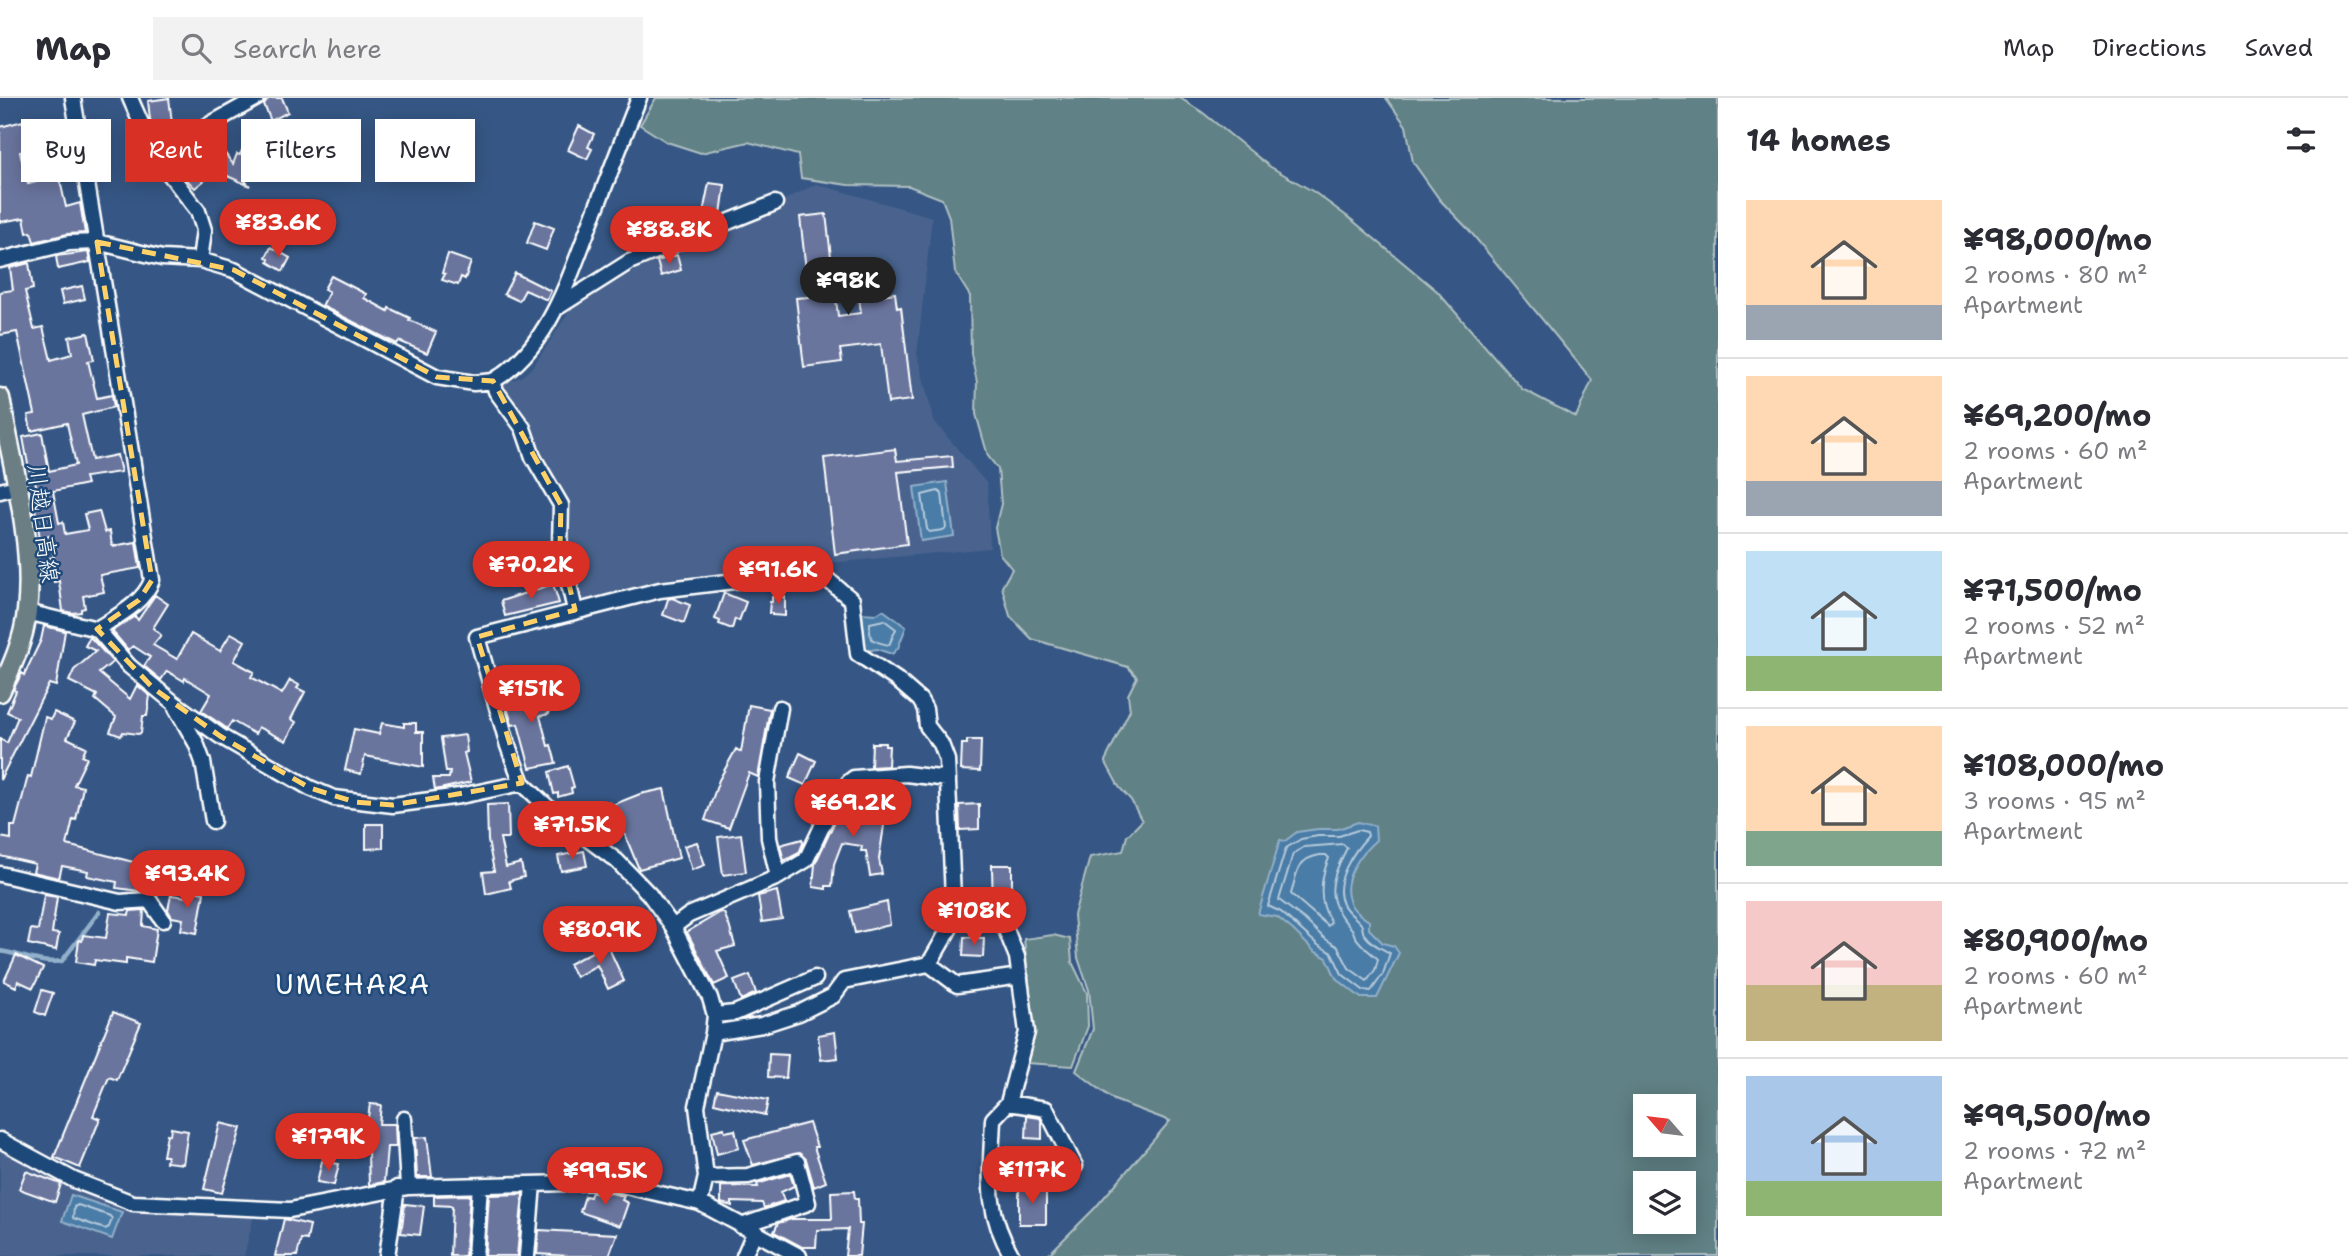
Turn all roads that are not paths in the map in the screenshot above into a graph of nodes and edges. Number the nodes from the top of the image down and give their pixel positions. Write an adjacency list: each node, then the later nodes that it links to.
1 (73, 98): 9 (street)
2 (130, 98): 5 (street)
3 (257, 98): 6 (street)
4 (639, 98): 12 (street)
5 (139, 119)
6 (219, 119)
7 (176, 182): 11 (street)
8 (775, 202): 12 (street)
9 (97, 242): 10 (street); 11 (street); 18 (street)
10 (0, 260)
11 (200, 260): 13 (street)
12 (558, 307): 13 (street)
13 (493, 381): 16 (street)
14 (0, 398): 15 (main road, 川越日高線)
15 (8, 489): 17 (main road, 川越日高線)
16 (575, 610): 22 (street); 23 (street)
17 (27, 612): 18 (street); 19 (main road, 川越日高線)
18 (97, 629): 20 (street)
19 (0, 692)
20 (174, 704): 23 (street); 24 (street)
21 (780, 708): 26 (street)
22 (948, 779): 26 (street); 28 (street)
23 (522, 783): 29 (street)
24 (213, 821)
25 (0, 874): 27 (street)
26 (778, 877): 29 (street)
27 (163, 920)
28 (954, 922): 30 (street); 31 (street)
29 (673, 927): 33 (street)
30 (929, 964): 31 (street); 34 (street)
31 (1020, 976): 35 (street)
32 (816, 978): 33 (street)
33 (715, 1015): 34 (street)
34 (713, 1033): 39 (street)
35 (1008, 1103): 38 (street); 50 (street)
36 (404, 1119): 42 (street)
37 (0, 1140): 42 (street)
38 (1075, 1166)
39 (706, 1177): 43 (street); 44 (street)
40 (533, 1184): 41 (street); 43 (street); 47 (street)
41 (480, 1186): 42 (street); 46 (street)
42 (402, 1188): 45 (street)
43 (700, 1203): 44 (street)
44 (747, 1229): 48 (street); 49 (street)
45 (387, 1256)
46 (475, 1256)
47 (527, 1256)
48 (744, 1256)
49 (799, 1256)
50 (1012, 1256)

